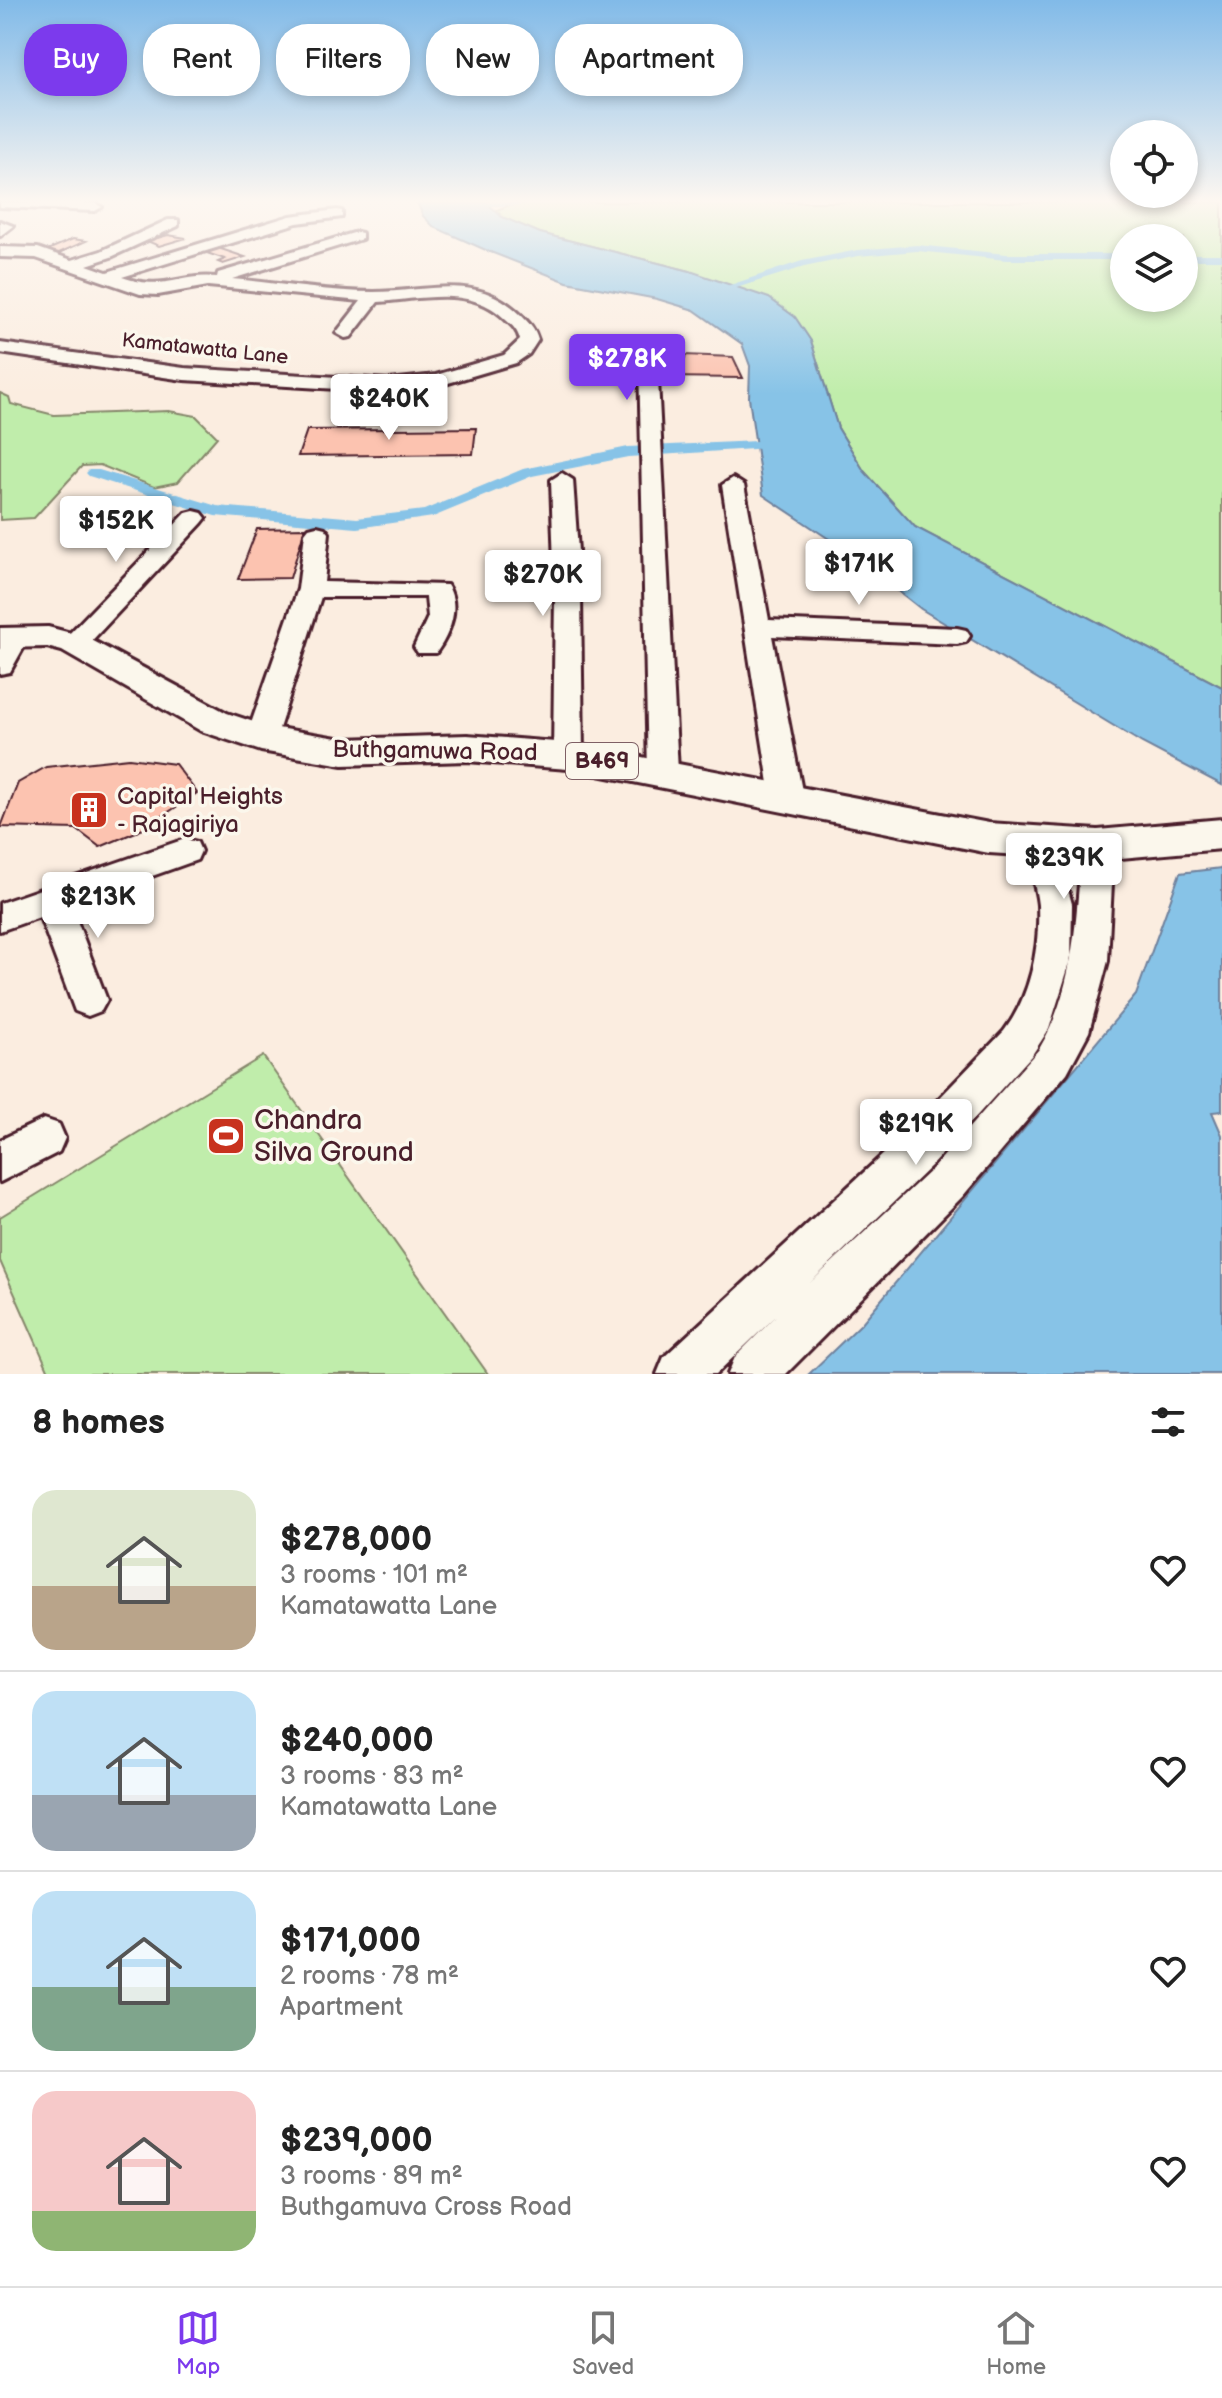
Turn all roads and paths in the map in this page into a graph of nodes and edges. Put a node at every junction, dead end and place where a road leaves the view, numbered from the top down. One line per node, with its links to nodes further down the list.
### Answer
1 (74, 266): 6 (street)
2 (142, 266): 6 (street)
3 (258, 266): 7 (street)
4 (283, 266): 5 (street)
5 (308, 275)
6 (103, 278): 7 (street)
7 (208, 281): 8 (street)
8 (373, 297): 9 (street); 12 (street, Kamatawatta Lane)
9 (345, 333)
10 (0, 348): 12 (street, Kamatawatta Lane)
11 (648, 360): 26 (street)
12 (322, 383): 13 (street)
13 (302, 397)
14 (562, 480): 25 (street)
15 (733, 485): 19 (street)
16 (194, 518): 21 (street)
17 (317, 533): 18 (street)
18 (311, 589): 23 (street); 24 (street)
19 (758, 627): 20 (street); 27 (street)
20 (957, 636)
21 (74, 644): 22 (main road, Buthgamuwa Road / B469); 24 (main road, Buthgamuwa Road / B469)
22 (6, 647)
23 (427, 647)
24 (261, 738): 25 (main road, Buthgamuwa Road / B469)
25 (568, 756): 26 (main road, Buthgamuwa Road / B469)
26 (663, 772): 27 (main road, Buthgamuwa Road / B469)
27 (787, 796): 29 (main road, Buthgamuwa Road / B469)
28 (1222, 834): 30 (main road, Buthgamuwa Road / B469)
29 (1039, 844): 30 (main road, Buthgamuwa Road / B469); 37 (street)
30 (1098, 845): 38 (street)
31 (185, 851): 32 (street)
32 (51, 899): 33 (street); 34 (street)
33 (0, 917)
34 (88, 1000)
35 (44, 1138): 36 (street)
36 (0, 1162)
37 (777, 1283): 38 (street); 39 (street)
38 (810, 1318): 40 (street)
39 (681, 1374)
40 (752, 1374)

